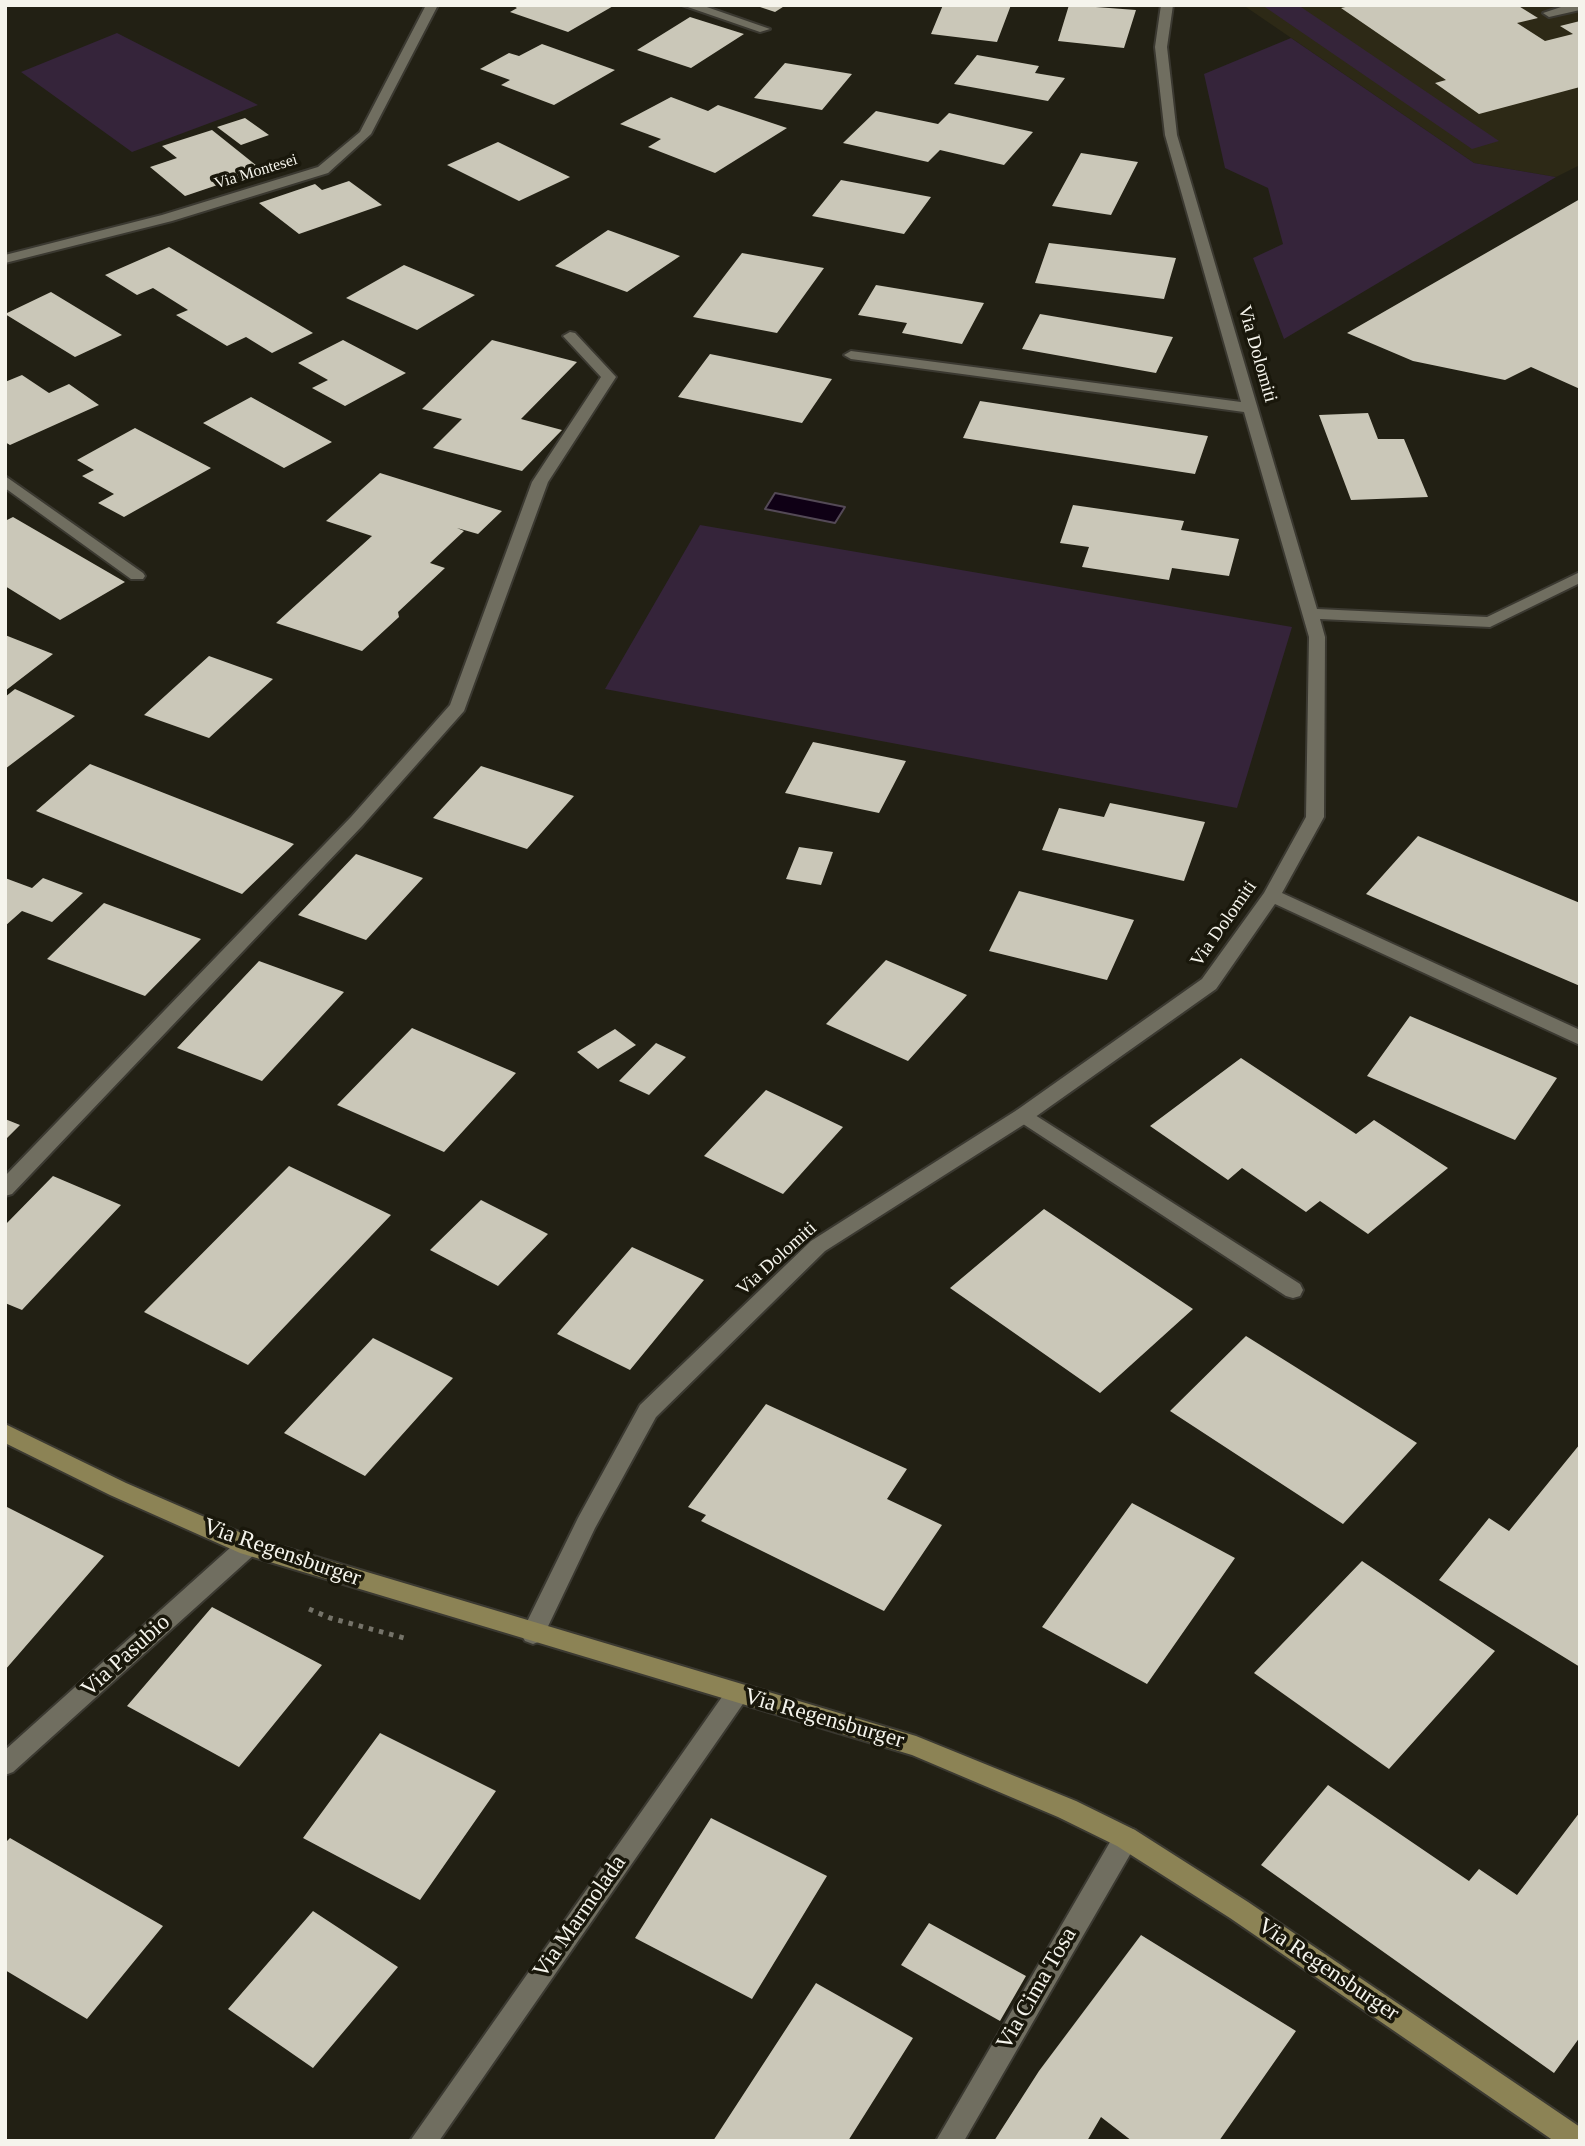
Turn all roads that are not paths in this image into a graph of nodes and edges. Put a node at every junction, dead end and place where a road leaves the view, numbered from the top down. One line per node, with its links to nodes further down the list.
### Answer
1 (432, 5): 7 (street, Via Montesei)
2 (688, 5): 6 (street)
3 (1167, 5): 10 (street, Via Dolomiti)
4 (1580, 6): 5 (street)
5 (1549, 13)
6 (764, 29)
7 (5, 259)
8 (570, 336): 18 (street)
9 (851, 355): 10 (street)
10 (1251, 408): 14 (street, Via Dolomiti)
11 (5, 481): 12 (street)
12 (137, 576)
13 (1580, 577): 14 (street)
14 (1310, 614): 15 (street, Via Dolomiti)
15 (1272, 895): 16 (street); 17 (street, Via Dolomiti)
16 (1580, 1038)
17 (1024, 1115): 19 (street); 22 (street, Via Dolomiti)
18 (5, 1189)
19 (1293, 1290)
20 (9, 1439): 21 (main road, Via Regensburger)
21 (247, 1546): 22 (main road, Via Regensburger); 24 (street, Via Pasubio)
22 (533, 1634): 23 (main road, Via Regensburger)
23 (737, 1694): 25 (main road, Via Regensburger); 26 (street, Via Marmolada)
24 (5, 1765)
25 (1126, 1838): 27 (street, Via Cima Tosa); 28 (main road, Via Regensburger)
26 (423, 2141)
27 (949, 2141)
28 (1577, 2141)

